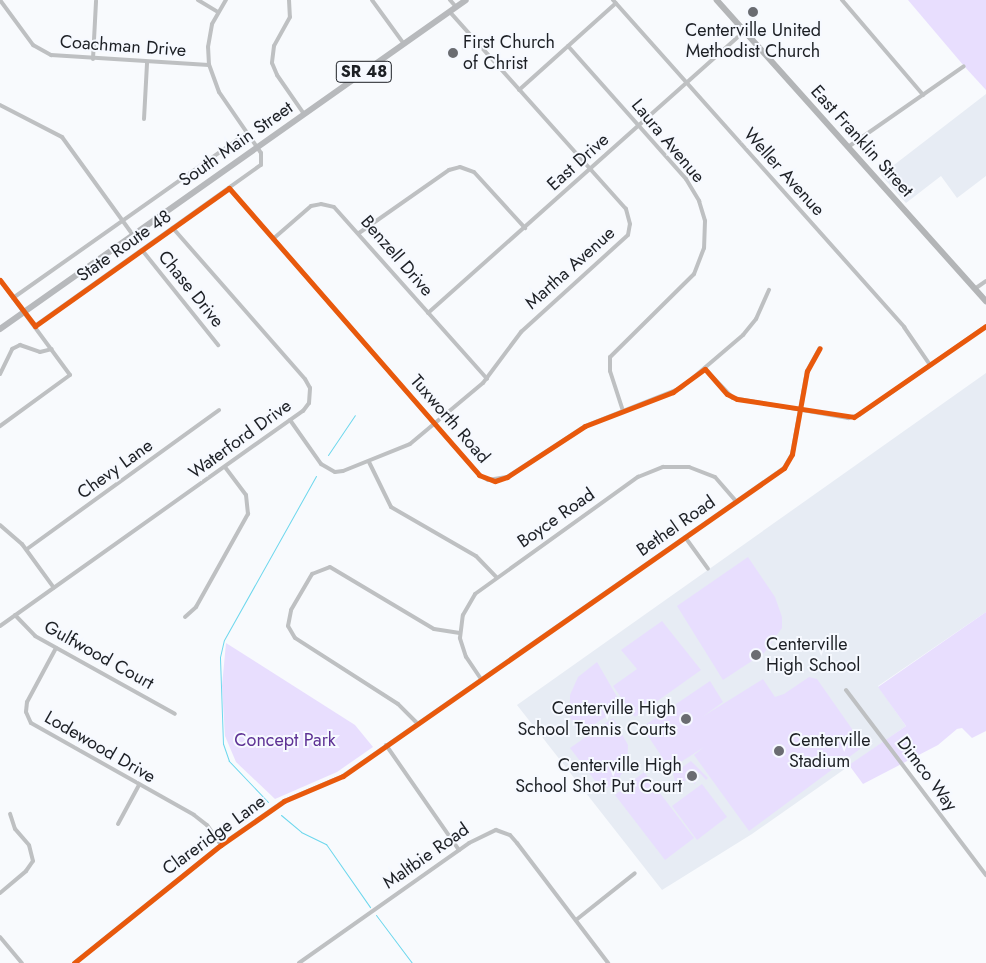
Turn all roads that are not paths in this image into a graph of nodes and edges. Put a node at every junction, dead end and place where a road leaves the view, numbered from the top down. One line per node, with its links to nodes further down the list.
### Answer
1 (0, 0): 17 (street, Coachman Drive)
2 (198, 0): 13 (street)
3 (226, 0): 13 (street)
4 (289, 0): 25 (street)
5 (372, 0): 15 (street)
6 (450, 0): 12 (street, Martha Avenue)
7 (466, 0): 12 (main road, South Main Street / SR 48)
8 (717, 0): 14 (street, East Franklin Street)
9 (842, 0): 23 (street)
10 (96, 1): 17 (street)
11 (615, 2): 16 (street); 21 (street, Weller Avenue)
12 (453, 10): 15 (main road, South Main Street / SR 48); 22 (street, Martha Avenue)
13 (218, 12): 19 (street)
14 (745, 31): 21 (street, East Drive); 29 (street, East Franklin Street)
15 (404, 44): 25 (main road, South Main Street / SR 48)
16 (568, 46): 22 (street); 27 (street, Laura Avenue)
17 (93, 59): 18 (street, Coachman Drive)
18 (147, 63): 19 (street, Coachman Drive); 26 (street)
19 (209, 65): 28 (street)
20 (964, 66): 23 (street)
21 (687, 83): 27 (street, East Drive); 54 (street, Weller Avenue)
22 (519, 90): 31 (street, Martha Avenue)
23 (923, 95): 29 (street)
24 (0, 105): 33 (street)
25 (304, 114): 30 (main road, South Main Street / SR 48)
26 (144, 119)
27 (639, 126): 31 (street, East Drive); 60 (street, Laura Avenue)
28 (247, 133): 30 (street); 33 (street, South Main Street)
29 (848, 147): 42 (street, East Franklin Street)
30 (257, 148): 32 (street, State Route 48); 37 (main road, South Main Street / SR 48)
31 (590, 169): 35 (street, East Drive); 57 (street, Martha Avenue)
32 (230, 188): 34 (street, State Route 48); 38 (street, Tuxworth Road)
33 (123, 220): 37 (street); 44 (street, South Main Street)
34 (173, 228): 39 (street, State Route 48); 61 (street, Waterford Drive)
35 (525, 228): 36 (street); 47 (street, East Drive)
36 (359, 233): 38 (street, Benzell Drive); 47 (street, Benzell Drive)
37 (133, 235): 46 (main road, South Main Street / SR 48)
38 (273, 239): 62 (street, Tuxworth Road)
39 (142, 250): 48 (street, State Route 48); 51 (street, Chase Drive)
40 (0, 280): 44 (street)
41 (986, 281): 42 (street)
42 (976, 288): 45 (street, East Franklin Street)
43 (769, 290): 55 (street, Tuxworth Road)
44 (13, 298): 46 (street)
45 (986, 301)
46 (24, 312): 48 (street); 50 (main road, SR 48)
47 (428, 313): 57 (street, Benzell Drive)
48 (35, 326): 53 (street)
49 (986, 326): 54 (street)
50 (0, 328)
51 (218, 345)
52 (820, 348): 59 (street, Bethel Road)
53 (52, 349): 56 (street); 63 (street)
54 (930, 365): 59 (street)
55 (705, 369): 59 (street); 60 (street, Tuxworth Road)
56 (0, 374)
57 (487, 379): 62 (street, Martha Avenue)
58 (219, 410): 69 (street, Chevy Lane)
59 (800, 410): 66 (street, Bethel Road)
60 (623, 411): 62 (street, Tuxworth Road)
61 (290, 420): 64 (street, Martha Avenue); 65 (street, Waterford Drive)
62 (436, 425): 64 (street, Martha Avenue)
63 (0, 426)
64 (369, 462): 71 (street)
65 (225, 467): 72 (street, Waterford Drive); 74 (street)
66 (736, 501): 68 (street, Bethel Road); 71 (street, Boyce Road)
67 (0, 525): 69 (street)
68 (685, 536): 70 (street); 78 (street, Bethel Road)
69 (27, 549): 72 (street)
70 (708, 569)
71 (496, 577): 76 (street, Boyce Road)
72 (54, 588): 73 (street, Waterford Drive)
73 (15, 615): 75 (street, Waterford Drive); 77 (street, Gulfwood Court)
74 (185, 617)
75 (0, 626)
76 (460, 633): 78 (street); 81 (street)
77 (56, 648): 80 (street, Gulfwood Court); 83 (street, Lodewood Drive)
78 (481, 679): 81 (street, Clareridge Lane)
79 (846, 690): 89 (street, Dimco Way)
80 (175, 714)
81 (417, 723): 82 (street, Clareridge Lane)
82 (386, 745): 86 (street, Clareridge Lane); 87 (street)
83 (139, 785): 85 (street); 86 (street, Lodewood Drive)
84 (10, 814): 90 (street)
85 (118, 824)
86 (221, 845): 94 (street, Clareridge Lane)
87 (459, 850): 91 (street, Maltbie Road); 95 (street, Maltbie Road)
88 (635, 873): 91 (street)
89 (986, 874)
90 (0, 892)
91 (576, 920): 96 (street, Maltbie Road)
92 (0, 937): 93 (street)
93 (22, 963)
94 (74, 963)
95 (300, 963)
96 (608, 963)

